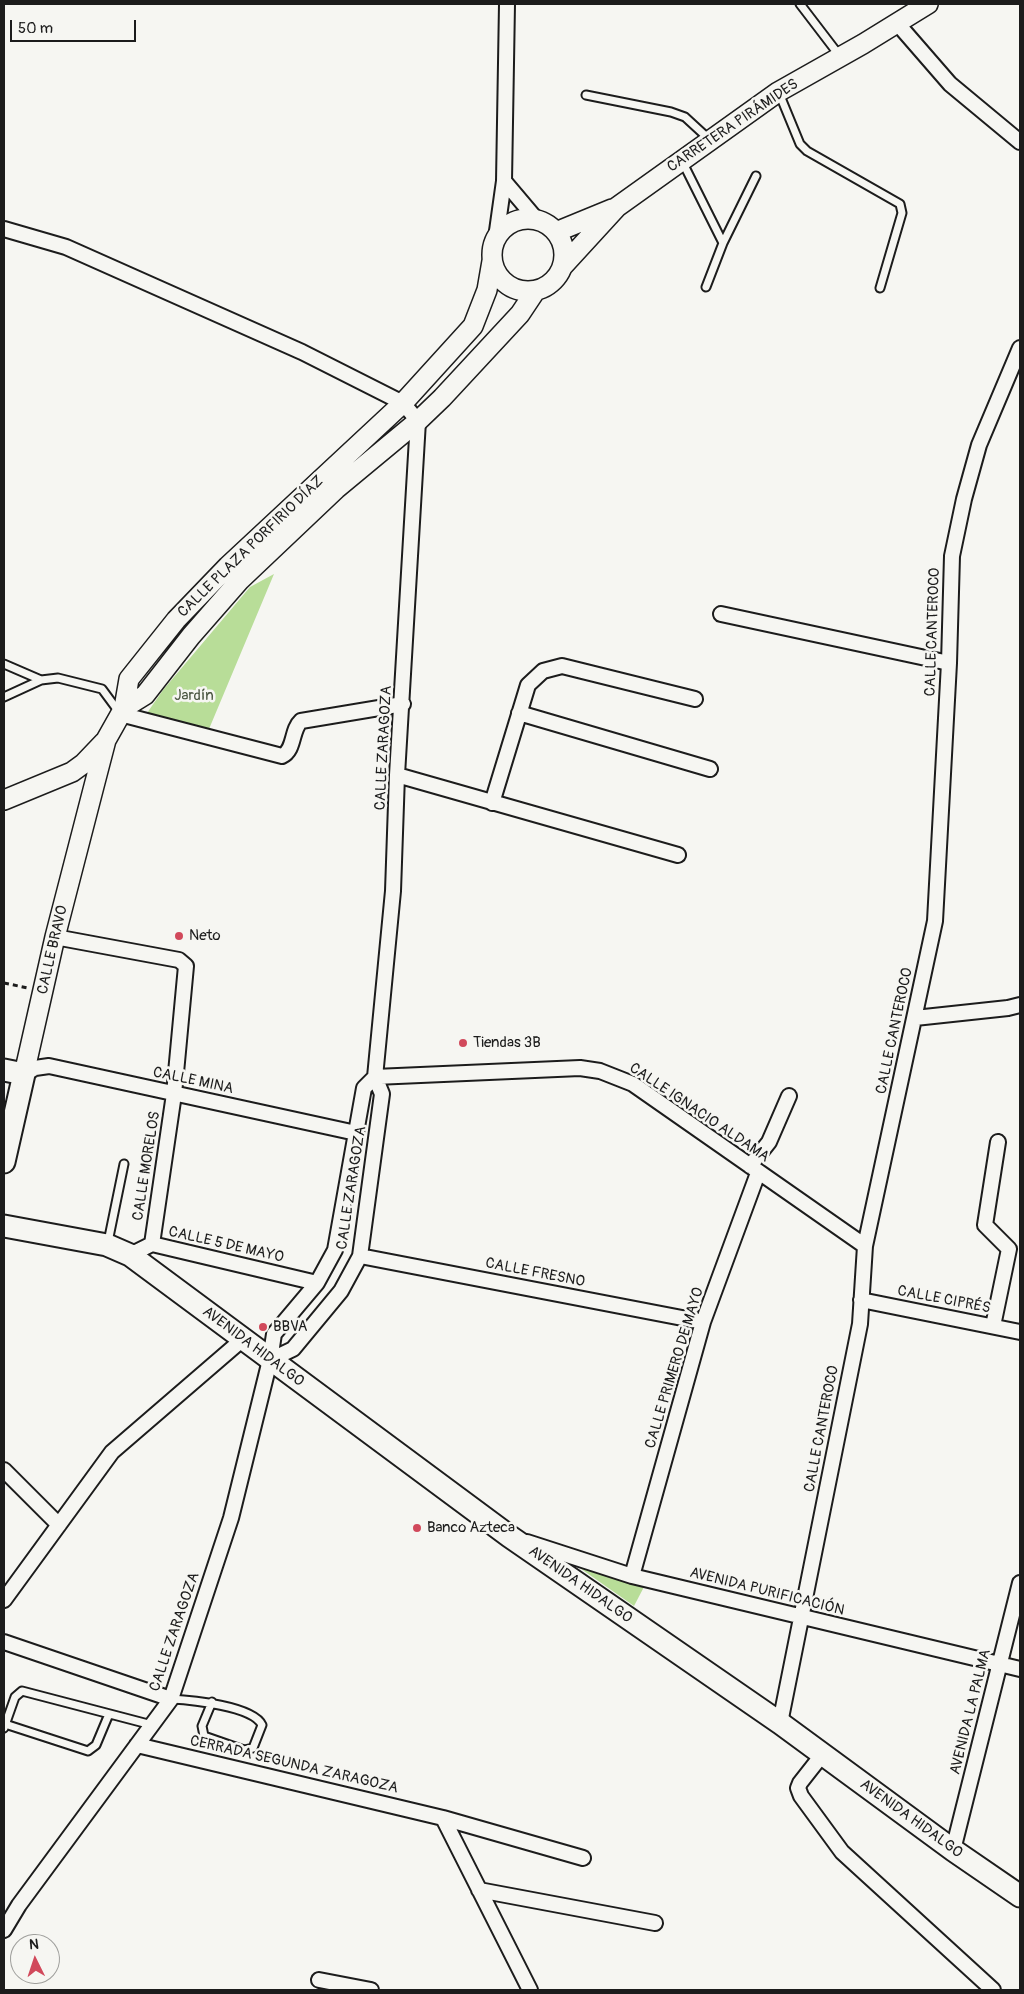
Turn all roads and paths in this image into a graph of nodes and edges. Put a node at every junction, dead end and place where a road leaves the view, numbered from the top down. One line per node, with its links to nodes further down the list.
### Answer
1 (507, 4): 12 (street)
2 (800, 4): 5 (lane)
3 (928, 4): 4 (main road, CARRETERA PIRÁMIDES)
4 (897, 23): 5 (main road, CARRETERA PIRÁMIDES); 9 (street)
5 (841, 57): 6 (main road, CARRETERA PIRÁMIDES)
6 (778, 92): 8 (main road, CARRETERA PIRÁMIDES); 22 (lane)
7 (586, 95): 8 (lane)
8 (710, 141): 10 (main road, CARRETERA PIRÁMIDES)
9 (1020, 142)
10 (682, 161): 13 (main road, CARRETERA PIRÁMIDES); 18 (lane)
11 (756, 176): 18 (lane)
12 (504, 181): 14 (street); 17 (street)
13 (618, 207): 16 (main road); 20 (main road)
14 (537, 220): 16 (main road); 17 (main road)
15 (4, 229): 25 (street)
16 (556, 232): 20 (main road)
17 (496, 238): 19 (main road)
18 (723, 243): 21 (lane)
19 (492, 260): 23 (main road); 25 (main road)
20 (562, 267): 23 (main road)
21 (706, 287)
22 (880, 288)
23 (536, 290): 26 (main road)
24 (1020, 348): 28 (street, CALLE CANTEROCO)
25 (403, 403): 26 (street); 34 (main road, CALLE PLAZA PORFIRIO DÍAZ)
26 (418, 421): 33 (street, CALLE ZARAGOZA); 34 (main road, CALLE PLAZA PORFIRIO DÍAZ)
27 (721, 614): 28 (street)
28 (949, 663): 46 (street, CALLE CANTEROCO)
29 (4, 664): 30 (lane)
30 (41, 680): 31 (lane); 34 (lane)
31 (4, 697)
32 (695, 699): 35 (street)
33 (403, 704): 34 (street); 38 (street, CALLE ZARAGOZA)
34 (122, 711): 36 (main road, CALLE PLAZA PORFIRIO DÍAZ)
35 (519, 714): 37 (street); 40 (street)
36 (106, 740): 39 (main road); 42 (main road, CALLE BRAVO)
37 (710, 769)
38 (397, 775): 40 (street); 48 (street, CALLE ZARAGOZA)
39 (4, 800)
40 (492, 803): 41 (street)
41 (678, 855)
42 (55, 938): 44 (main road, CALLE BRAVO); 49 (street, CALLE MORELOS)
43 (4, 983): 44 (path)
44 (43, 992): 47 (main road, CALLE BRAVO)
45 (1020, 1005): 46 (street)
46 (915, 1018): 59 (street, CALLE CANTEROCO)
47 (14, 1072): 49 (street, CALLE MINA); 53 (main road, CALLE BRAVO)
48 (375, 1077): 51 (street, CALLE ZARAGOZA); 55 (street, CALLE IGNACIO ALDAMA); 61 (street, CALLE ZARAGOZA)
49 (174, 1094): 51 (street, CALLE MINA); 57 (street, CALLE MORELOS)
50 (789, 1096): 55 (street, CALLE PRIMERO DE MAYO)
51 (356, 1133): 62 (street, CALLE ZARAGOZA)
52 (998, 1142): 65 (street)
53 (4, 1162)
54 (124, 1164): 58 (lane)
55 (754, 1170): 59 (street, CALLE IGNACIO ALDAMA); 64 (street, CALLE PRIMERO DE MAYO)
56 (4, 1226): 58 (main road, AVENIDA HIDALGO)
57 (152, 1244): 60 (street, CALLE 5 DE MAYO); 62 (street, CALLE 5 DE MAYO)
58 (107, 1245): 60 (main road, AVENIDA HIDALGO)
59 (865, 1246): 63 (street, CALLE CANTEROCO)
60 (130, 1255): 67 (main road, AVENIDA HIDALGO)
61 (360, 1256): 64 (street, CALLE FRESNO); 68 (street, CALLE ZARAGOZA)
62 (317, 1283): 68 (street, CALLE ZARAGOZA)
63 (861, 1300): 65 (street, CALLE CIPRÉS); 75 (street, CALLE CANTEROCO)
64 (703, 1322): 72 (street, CALLE PRIMERO DE MAYO)
65 (993, 1326): 66 (street, CALLE CIPRÉS)
66 (1020, 1332)
67 (244, 1339): 68 (main road, AVENIDA HIDALGO); 70 (street)
68 (270, 1360): 71 (main road, AVENIDA HIDALGO); 79 (street, CALLE ZARAGOZA)
69 (4, 1470): 70 (street)
70 (59, 1525): 74 (street)
71 (509, 1536): 72 (street, AVENIDA PURIFICACIÓN); 82 (main road, AVENIDA HIDALGO)
72 (632, 1576): 75 (street, AVENIDA PURIFICACIÓN)
73 (1020, 1583): 77 (street, AVENIDA LA PALMA)
74 (4, 1600)
75 (801, 1617): 77 (street, AVENIDA PURIFICACIÓN); 82 (street, CALLE CANTEROCO)
76 (4, 1642): 79 (street)
77 (1000, 1664): 78 (street, AVENIDA PURIFICACIÓN); 88 (street, AVENIDA LA PALMA)
78 (1020, 1668)
79 (172, 1699): 80 (lane); 84 (street, CALLE ZARAGOZA)
80 (212, 1702): 80 (lane)
81 (109, 1714): 83 (lane); 83 (lane); 84 (lane)
82 (780, 1723): 86 (main road, AVENIDA HIDALGO)
83 (4, 1726)
84 (152, 1726): 85 (street, CALLE ZARAGOZA)
85 (137, 1745): 87 (street, CERRADA SEGUNDA ZARAGOZA); 93 (street, CALLE ZARAGOZA)
86 (822, 1754): 88 (main road, AVENIDA HIDALGO); 97 (street)
87 (443, 1818): 89 (street, CERRADA SEGUNDA ZARAGOZA); 90 (street)
88 (953, 1850): 91 (main road, AVENIDA HIDALGO)
89 (583, 1858)
90 (479, 1890): 92 (street); 96 (street)
91 (1020, 1896)
92 (655, 1923)
93 (4, 1930)
94 (319, 1980): 95 (street)
95 (371, 1990)
96 (530, 1990)
97 (993, 1990)

